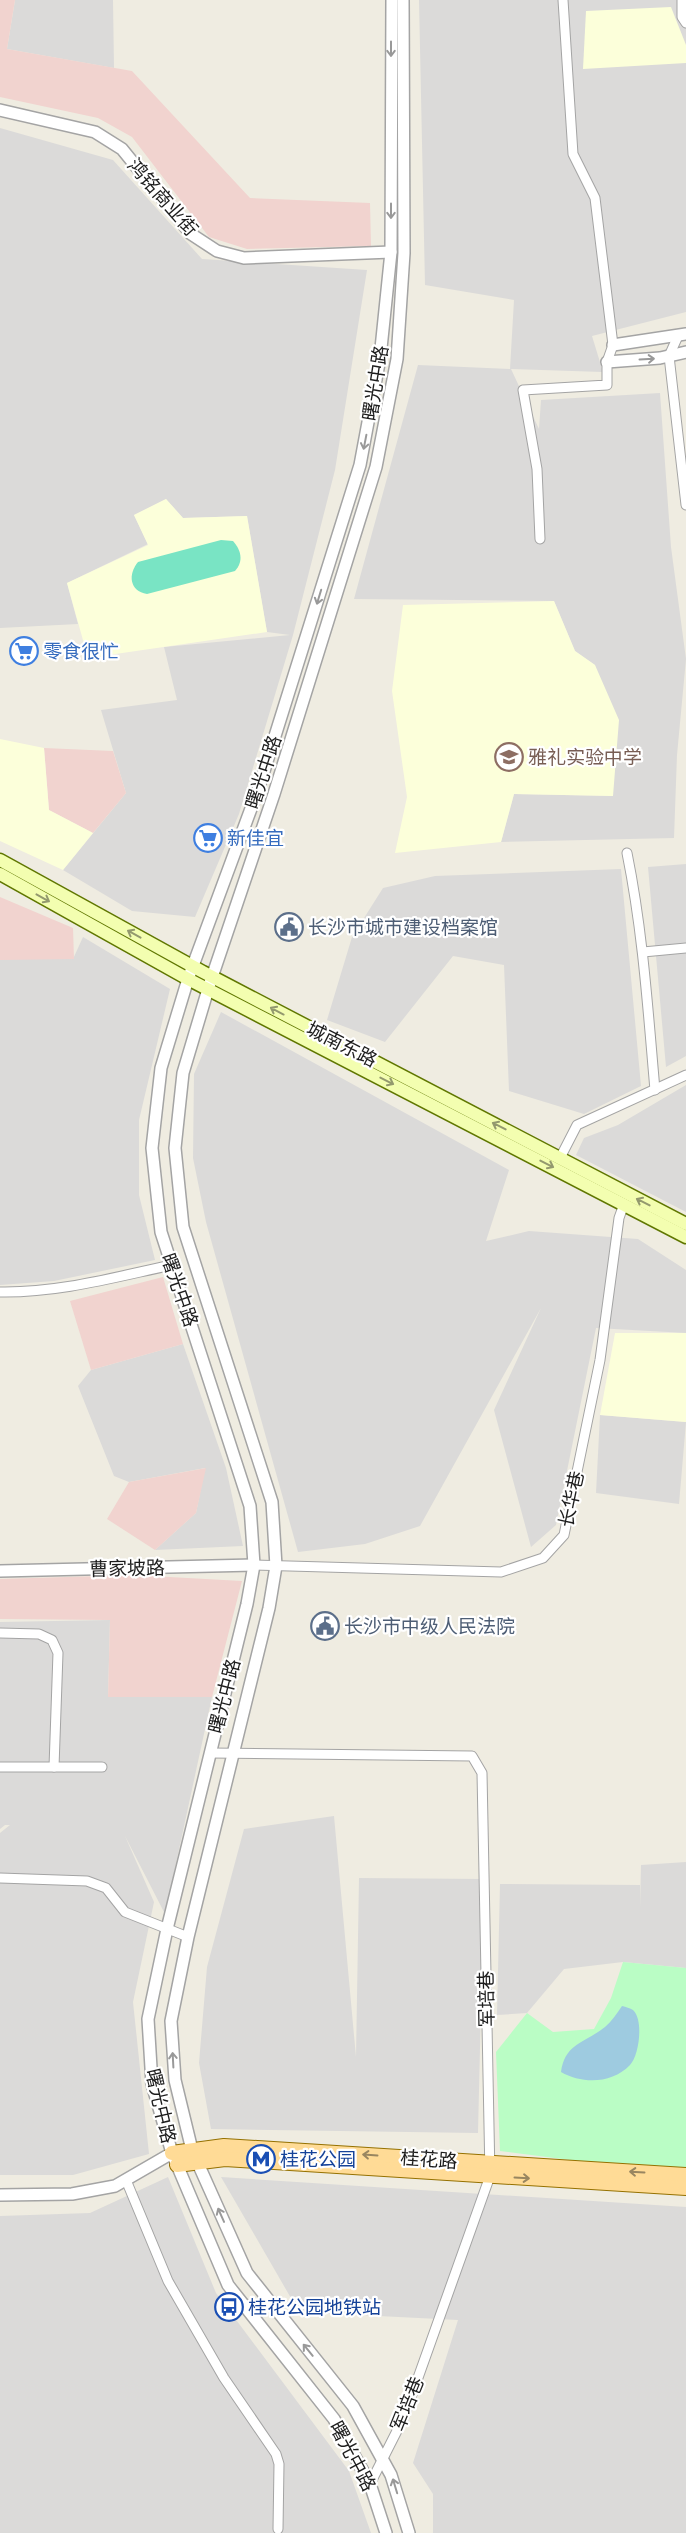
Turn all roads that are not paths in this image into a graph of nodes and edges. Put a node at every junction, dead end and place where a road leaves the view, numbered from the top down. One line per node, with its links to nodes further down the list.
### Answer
1 (392, 0): 7 (street, 曙光中路, one-way to 7)
2 (403, 0): 22 (street, 曙光中路)
3 (564, 0): 9 (street)
4 (682, 0): 5 (street)
5 (686, 23)
6 (0, 110): 7 (street, 鸿铭商业街)
7 (391, 252): 20 (street, 曙光中路, one-way to 20)
8 (682, 335): 9 (street); 11 (street)
9 (613, 345): 12 (street)
10 (686, 352): 11 (street)
11 (668, 356): 12 (street, one-way to 11); 13 (street)
12 (607, 362): 14 (street)
13 (686, 505)
14 (540, 539)
15 (628, 854): 19 (street)
16 (0, 860): 20 (main road, 城南东路, one-way to 16)
17 (0, 874): 21 (main road, 城南东路, one-way to 21)
18 (686, 948): 19 (street)
19 (643, 952): 24 (street)
20 (193, 966): 21 (street, 曙光中路); 22 (main road, 城南东路)
21 (188, 979): 22 (main road, 城南东路); 29 (street, 曙光中路)
22 (210, 983): 25 (main road, 城南东路, one-way to 22); 26 (main road, 城南东路, one-way to 26); 32 (street, 曙光中路)
23 (686, 1075): 24 (street)
24 (655, 1090): 25 (street)
25 (560, 1158): 27 (main road, 城南东路, one-way to 25)
26 (624, 1204): 28 (main road, 城南东路); 32 (street, 长华巷)
27 (686, 1224)
28 (686, 1237)
29 (172, 1265): 30 (street); 31 (street, 曙光中路)
30 (0, 1292)
31 (254, 1565): 32 (street, 长华巷); 33 (street, 曹家坡路); 35 (street, 曙光中路)
32 (276, 1566): 36 (street, 曙光中路)
33 (0, 1571)
34 (0, 1633): 38 (street)
35 (210, 1753): 36 (street, 军培巷); 41 (street, 曙光中路)
36 (233, 1753): 42 (street, 曙光中路); 45 (street, 军培巷)
37 (0, 1767): 38 (street)
38 (54, 1767): 39 (street)
39 (102, 1767)
40 (0, 1878): 41 (street)
41 (167, 1929): 42 (street); 44 (street, 曙光中路)
42 (188, 1937): 43 (street, 曙光中路, one-way to 42)
43 (194, 2156): 44 (main road, 桂花路); 45 (main road, 桂花路); 50 (street, 曙光中路, one-way to 43)
44 (174, 2159): 47 (street); 51 (street, 曙光中路)
45 (490, 2170): 46 (main road, 桂花路, one-way to 45); 48 (main road, 桂花路, one-way to 48); 50 (street, 军培巷)
46 (686, 2175)
47 (126, 2180): 49 (street); 52 (street)
48 (686, 2188)
49 (0, 2195)
50 (383, 2459): 51 (street, 军培巷); 54 (street, 曙光中路, one-way to 50)
51 (370, 2484): 53 (street, 曙光中路)
52 (278, 2529)
53 (386, 2533)
54 (409, 2533)

